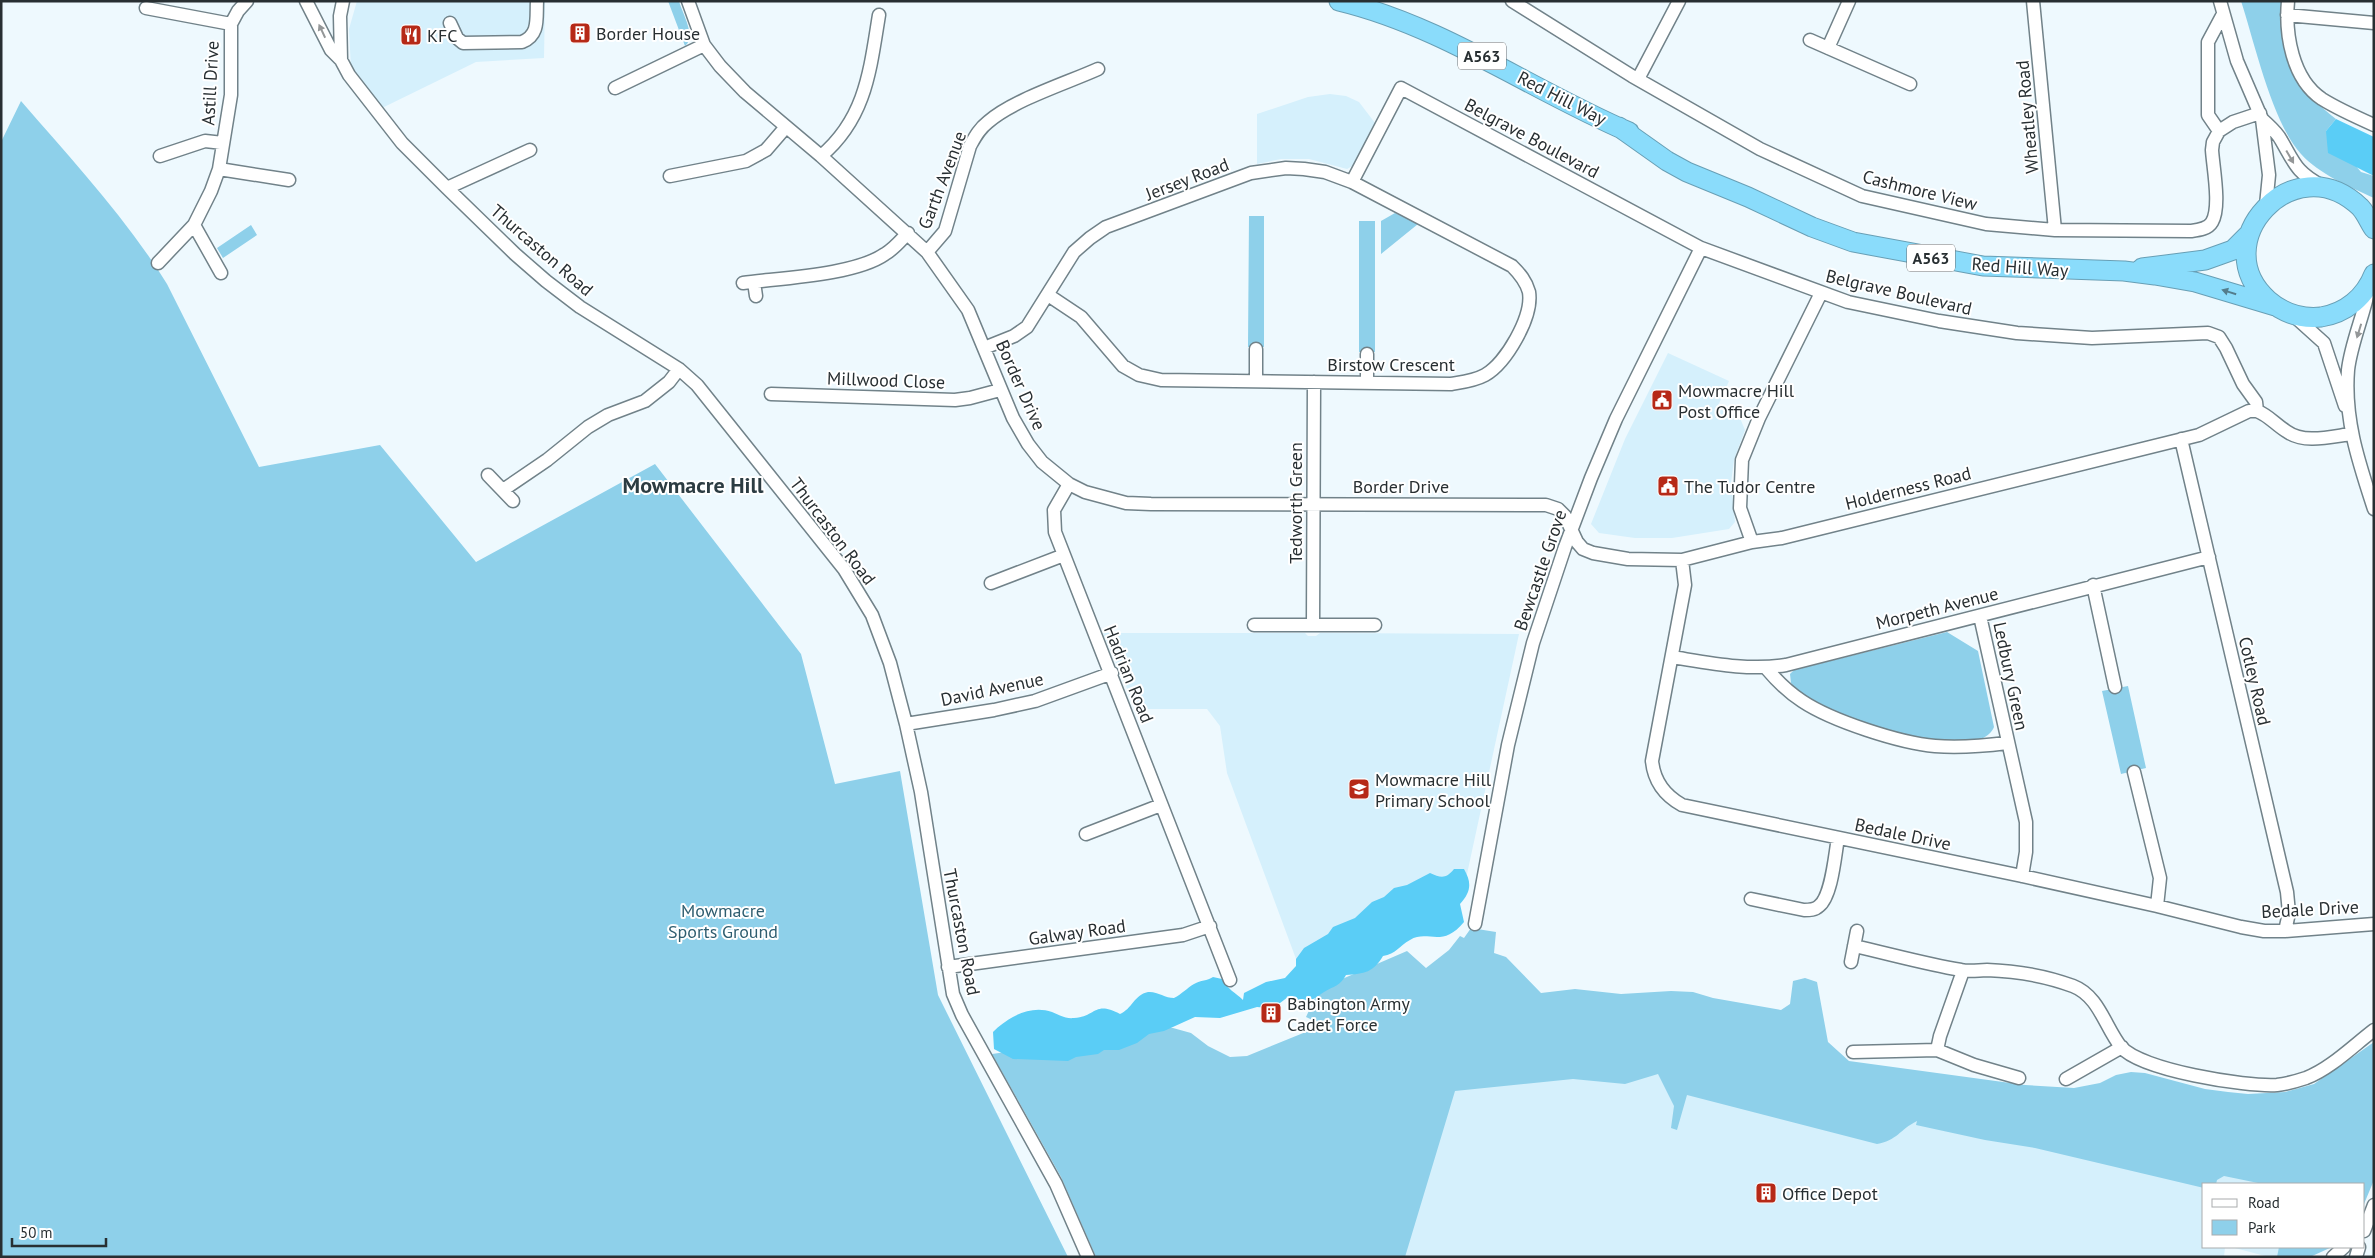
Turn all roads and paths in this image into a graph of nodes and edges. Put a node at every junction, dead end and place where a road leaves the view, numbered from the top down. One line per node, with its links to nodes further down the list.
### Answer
1 (247, 1): 19 (street, Astill Drive)
2 (306, 1): 23 (street, one-way to 2)
3 (343, 1): 23 (street)
4 (537, 1): 17 (street)
5 (688, 1): 21 (street, Border Drive)
6 (1339, 1): 52 (highway, Red Hill Way / A563)
7 (1512, 1): 25 (street, Cashmore View)
8 (1679, 1): 25 (street)
9 (1849, 1): 22 (street)
10 (2034, 1): 46 (street, Wheatley Road)
11 (2220, 1): 14 (street)
12 (2288, 1): 16 (street)
13 (146, 8): 19 (street, Astill Drive)
14 (2223, 14): 28 (street); 31 (street)
15 (879, 15): 35 (street)
16 (2287, 15): 18 (street); 29 (street)
17 (450, 23)
18 (2374, 23)
19 (231, 24): 32 (street, Astill Drive)
20 (1810, 40): 22 (street)
21 (704, 45): 27 (street); 30 (street, Border Drive)
22 (1828, 48): 26 (street)
23 (340, 60): 40 (street, Thurcaston Road)
24 (1098, 69): 50 (street, Garth Avenue)
25 (1638, 79): 46 (street, Cashmore View)
26 (1910, 84)
27 (615, 88)
28 (2261, 116): 31 (street); 41 (street, one-way to 41); 42 (street)
29 (2374, 125)
30 (785, 128): 35 (street, Border Drive); 37 (street)
31 (2219, 131): 46 (street, Cashmore View)
32 (223, 143): 34 (street, Astill Drive); 36 (street, Astill Drive)
33 (530, 150): 40 (street)
34 (160, 156)
35 (821, 156): 47 (street, Border Drive)
36 (219, 169): 38 (street); 44 (street, Astill Drive)
37 (670, 176)
38 (289, 180)
39 (1352, 182): 49 (street, Belgrave Boulevard); 57 (street, Jersey Road); 66 (street, Birstow Crescent)
40 (446, 188): 63 (street, Thurcaston Road)
41 (2325, 188): 42 (highway); 43 (highway)
42 (2266, 205): 48 (highway)
43 (2367, 210): 45 (highway)
44 (194, 225): 51 (street, Astill Drive); 53 (street)
45 (2374, 229)
46 (2054, 230)
47 (908, 233): 50 (street, Border Drive); 56 (street)
48 (2249, 234): 52 (highway, Red Hill Way / A563); 58 (highway)
49 (1701, 248): 55 (street, Belgrave Boulevard); 79 (street, Bewcastle Grove)
50 (927, 252): 60 (street, Border Drive)
51 (158, 263)
52 (2124, 271): 58 (highway, Red Hill Way / A563, one-way to 52)
53 (221, 273)
54 (2372, 278): 59 (highway); 70 (street, one-way to 70)
55 (1821, 294): 69 (street, Belgrave Boulevard); 80 (street)
56 (756, 296)
57 (1048, 296): 60 (street, Jersey Road); 64 (street, Birstow Crescent)
58 (2275, 306): 59 (highway)
59 (2292, 315): 70 (street)
60 (984, 348): 67 (street, Border Drive)
61 (1256, 349): 64 (street)
62 (1367, 354): 66 (street)
63 (679, 370): 75 (street); 94 (street, Thurcaston Road)
64 (1256, 382): 65 (street, Birstow Crescent)
65 (1314, 382): 66 (street, Birstow Crescent); 77 (street, Tedworth Green)
66 (1367, 382)
67 (1000, 390): 68 (street, Millwood Close); 74 (street, Border Drive)
68 (771, 394)
69 (2257, 411): 71 (street); 72 (street, Holderness Road)
70 (2348, 413): 71 (street)
71 (2351, 434): 78 (street)
72 (2181, 439): 80 (street, Holderness Road); 82 (street, Cotley Road)
73 (488, 475): 75 (street)
74 (1068, 484): 77 (street, Border Drive); 81 (street, Hadrian Road)
75 (503, 490): 76 (street)
76 (514, 501)
77 (1313, 504): 79 (street, Border Drive); 88 (street, Tedworth Green)
78 (2374, 509)
79 (1572, 530): 83 (street, Holderness Road); 103 (street, Bewcastle Grove)
80 (1752, 542): 83 (street, Holderness Road)
81 (1064, 555): 84 (street); 92 (street, Hadrian Road)
82 (2209, 557): 85 (street, Morpeth Avenue); 107 (street, Cotley Road)
83 (1682, 560): 90 (street, Bedale Drive)
84 (991, 583)
85 (2093, 585): 86 (street, Morpeth Avenue); 93 (street)
86 (1980, 616): 91 (street, Morpeth Avenue); 95 (street, Ledbury Green)
87 (1254, 624): 88 (street)
88 (1312, 625): 89 (street)
89 (1374, 625)
90 (1672, 657): 91 (street, Morpeth Avenue); 99 (street, Bedale Drive)
91 (1766, 668): 95 (street, Ledbury Green)
92 (1112, 673): 94 (street, David Avenue); 97 (street, Hadrian Road)
93 (2115, 687)
94 (906, 724): 110 (street, Thurcaston Road)
95 (2007, 743): 100 (street, Ledbury Green)
96 (2134, 772): 102 (street)
97 (1161, 805): 98 (street); 105 (street, Hadrian Road)
98 (1086, 834)
99 (1838, 838): 100 (street, Bedale Drive); 101 (street)
100 (2022, 876): 102 (street, Bedale Drive)
101 (1750, 899)
102 (2157, 906): 107 (street, Bedale Drive)
103 (1475, 924)
104 (2374, 924): 107 (street, Bedale Drive)
105 (1210, 926): 110 (street, Galway Road); 112 (street, Hadrian Road)
106 (1857, 931): 108 (street)
107 (2285, 931)
108 (1854, 946): 109 (street); 111 (street)
109 (1851, 962)
110 (948, 967): 122 (street, Thurcaston Road)
111 (1963, 971): 114 (street); 115 (street)
112 (1230, 980)
113 (2374, 1030): 114 (street)
114 (2122, 1047): 118 (street)
115 (1938, 1050): 116 (street); 117 (street)
116 (1853, 1052)
117 (2019, 1078)
118 (2066, 1079)
119 (2369, 1214): 120 (street)
120 (2365, 1228)
121 (2343, 1248): 123 (street)
122 (1088, 1257)
123 (2333, 1257)

